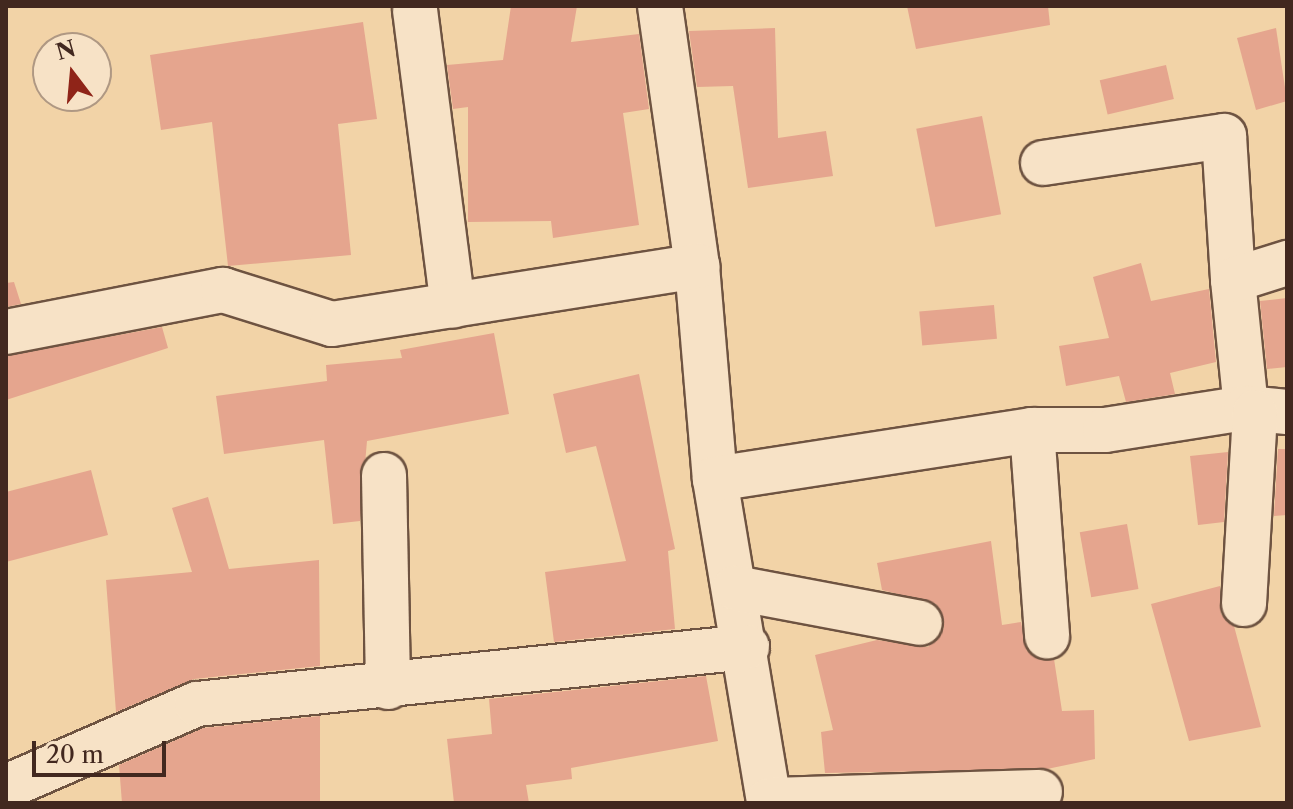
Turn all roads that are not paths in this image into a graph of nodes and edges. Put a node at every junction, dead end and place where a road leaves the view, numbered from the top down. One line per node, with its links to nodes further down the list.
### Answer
1 (660, 6): 5 (street)
2 (415, 10): 7 (street)
3 (1043, 163): 6 (street)
4 (1287, 263): 6 (street)
5 (697, 266): 7 (street); 12 (street)
6 (1233, 280): 9 (street)
7 (453, 306): 8 (street)
8 (6, 332)
9 (1263, 411): 10 (street); 14 (street)
10 (1032, 430): 12 (street); 16 (street)
11 (384, 475): 18 (street)
12 (715, 479): 13 (street)
13 (735, 588): 15 (street); 17 (street)
14 (1244, 604)
15 (920, 623)
16 (1047, 636)
17 (747, 647): 18 (street); 21 (street)
18 (388, 687): 19 (street)
19 (6, 787)
20 (1040, 792): 21 (street)
21 (769, 801)

